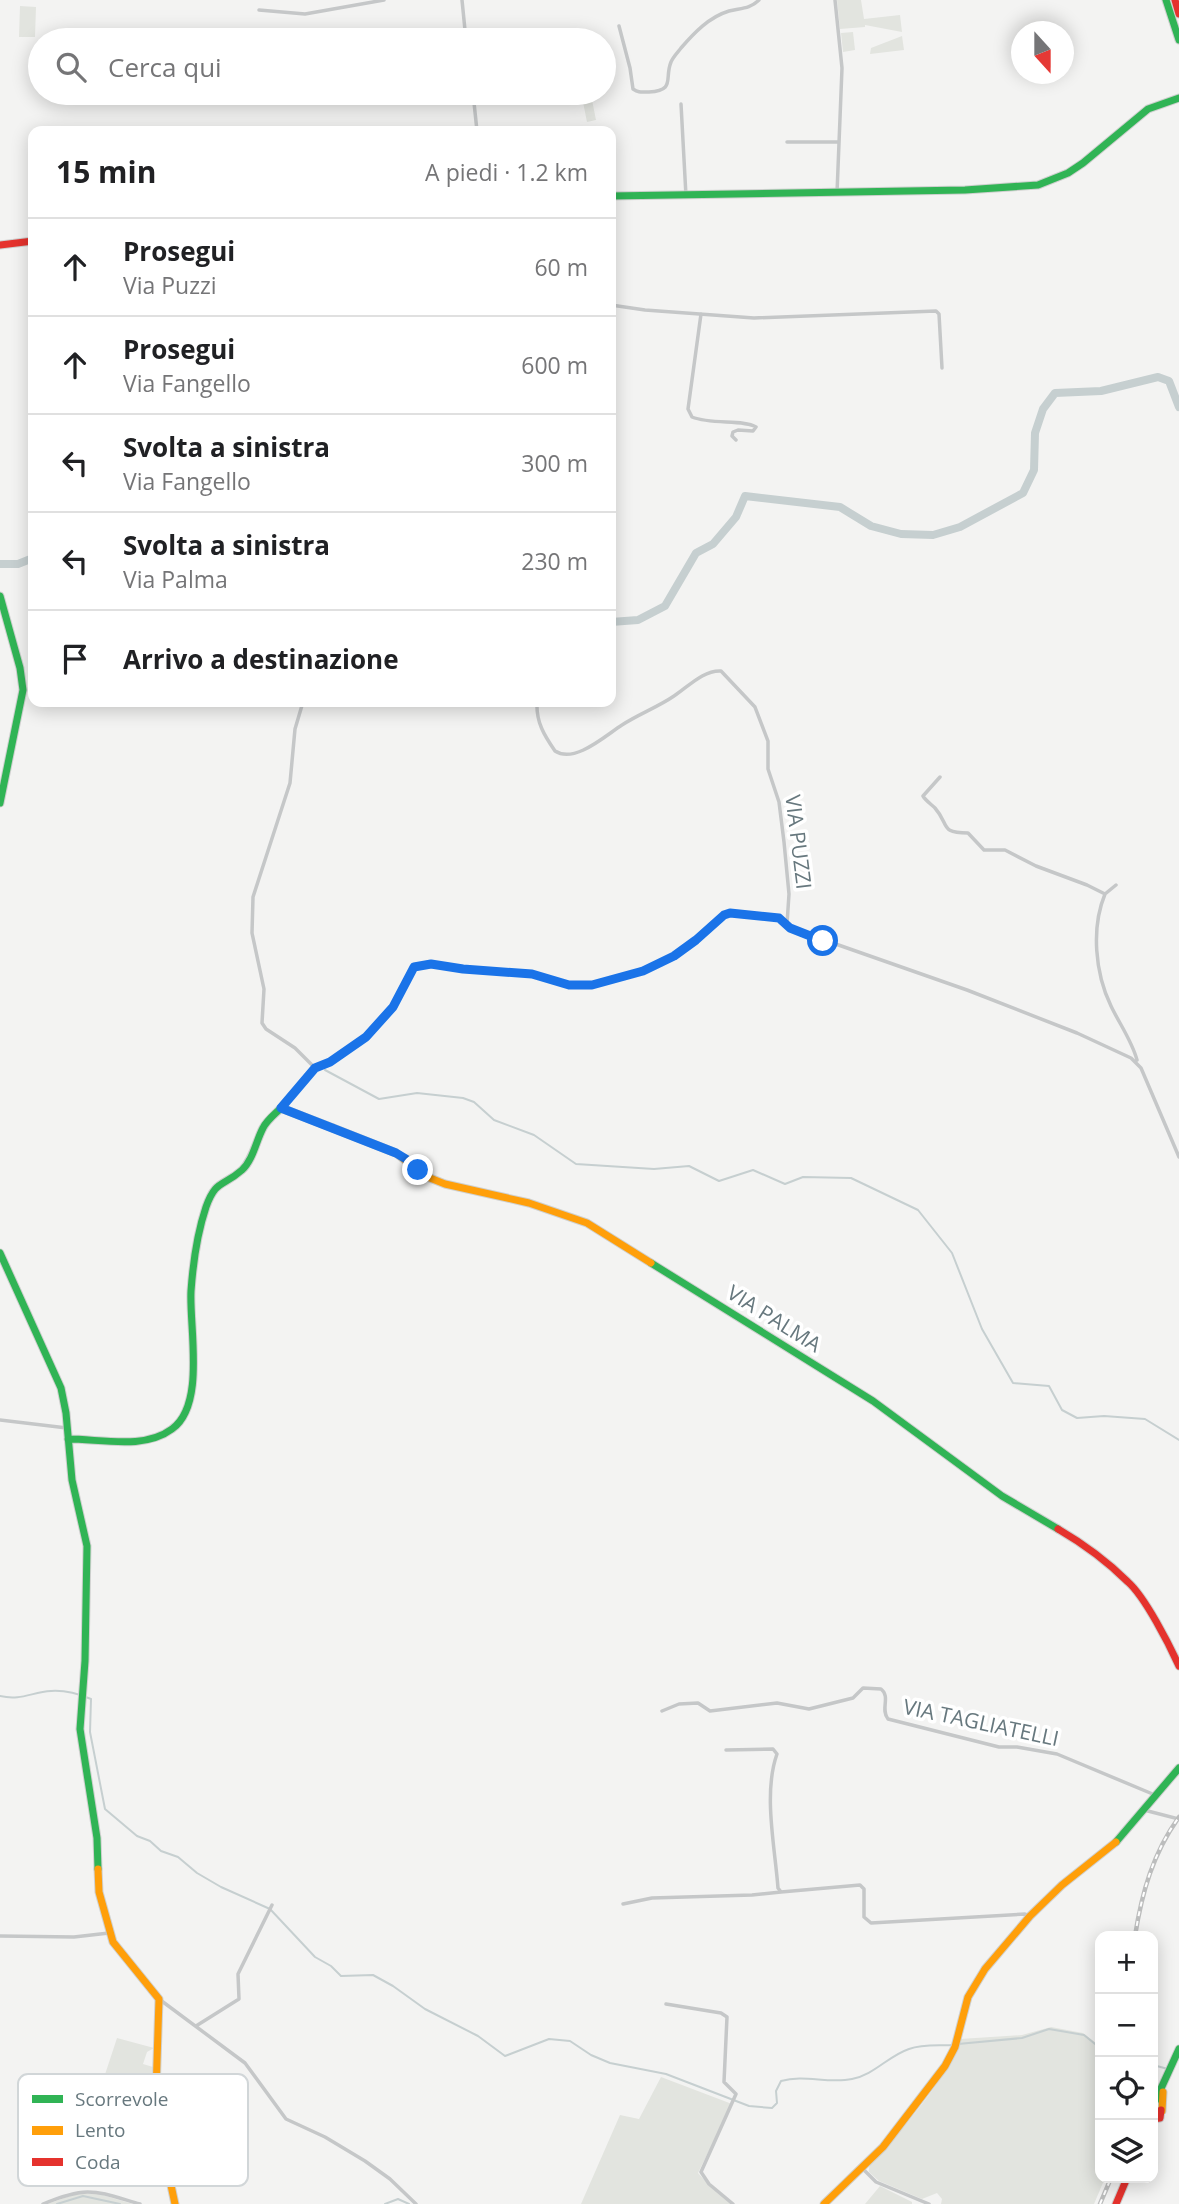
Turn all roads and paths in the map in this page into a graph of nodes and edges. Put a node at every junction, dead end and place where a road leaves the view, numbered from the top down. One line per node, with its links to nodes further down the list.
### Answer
1 (384, 0): 7 (street)
2 (462, 0): 10 (street)
3 (759, 0): 9 (street)
4 (835, 0): 17 (street)
5 (1166, 0): 11 (main road)
6 (1175, 0): 8 (main road)
7 (259, 10)
8 (1179, 14)
9 (620, 26)
10 (465, 28)
11 (1179, 40)
12 (1179, 98): 18 (main road)
13 (681, 104): 19 (street)
14 (474, 105): 15 (street)
15 (476, 126)
16 (787, 142): 17 (street)
17 (839, 142): 18 (street)
18 (837, 193): 19 (main road)
19 (685, 195): 20 (main road)
20 (616, 196)
21 (28, 242): 22 (main road)
22 (0, 245)
23 (616, 306): 24 (street)
24 (701, 314): 25 (street); 26 (street)
25 (942, 368)
26 (736, 440)
27 (0, 596): 31 (main road)
28 (302, 707): 36 (street)
29 (537, 707): 34 (street, VIA PUZZI)
30 (940, 777): 33 (street)
31 (0, 803)
32 (1116, 885): 33 (street)
33 (1105, 894): 35 (street)
34 (788, 924): 35 (street); 36 (street)
35 (1137, 1062): 38 (street)
36 (315, 1068): 37 (street)
37 (281, 1108): 42 (main road); 43 (main road, VIA PALMA)
38 (1179, 1157)
39 (0, 1253): 41 (main road)
40 (0, 1420): 41 (street)
41 (67, 1428): 42 (main road)
42 (68, 1439): 54 (main road)
43 (1179, 1666)
44 (662, 1711): 47 (street, VIA TAGLIATELLI)
45 (726, 1750): 50 (street)
46 (1179, 1768): 47 (main road)
47 (1155, 1795): 48 (main road)
48 (1144, 1810): 49 (street); 53 (main road)
49 (1179, 1819)
50 (781, 1892): 51 (street); 53 (street)
51 (623, 1903)
52 (272, 1905): 58 (street)
53 (1030, 1916): 66 (main road)
54 (109, 1933): 55 (street); 56 (main road)
55 (0, 1936)
56 (159, 1999): 58 (street); 60 (main road)
57 (666, 2004): 73 (street)
58 (196, 2026): 72 (street)
59 (1179, 2049): 61 (main road)
60 (157, 2074)
61 (1167, 2077): 62 (main road); 64 (main road)
62 (1158, 2096)
63 (1158, 2108): 64 (main road)
64 (1162, 2111): 65 (main road)
65 (1156, 2120)
66 (862, 2168): 74 (main road); 75 (street)
67 (1123, 2183): 76 (main road)
68 (171, 2186): 71 (main road)
69 (43, 2204): 70 (street)
70 (140, 2204)
71 (175, 2204)
72 (416, 2204)
73 (733, 2204)
74 (824, 2204)
75 (929, 2204)
76 (1114, 2204)

